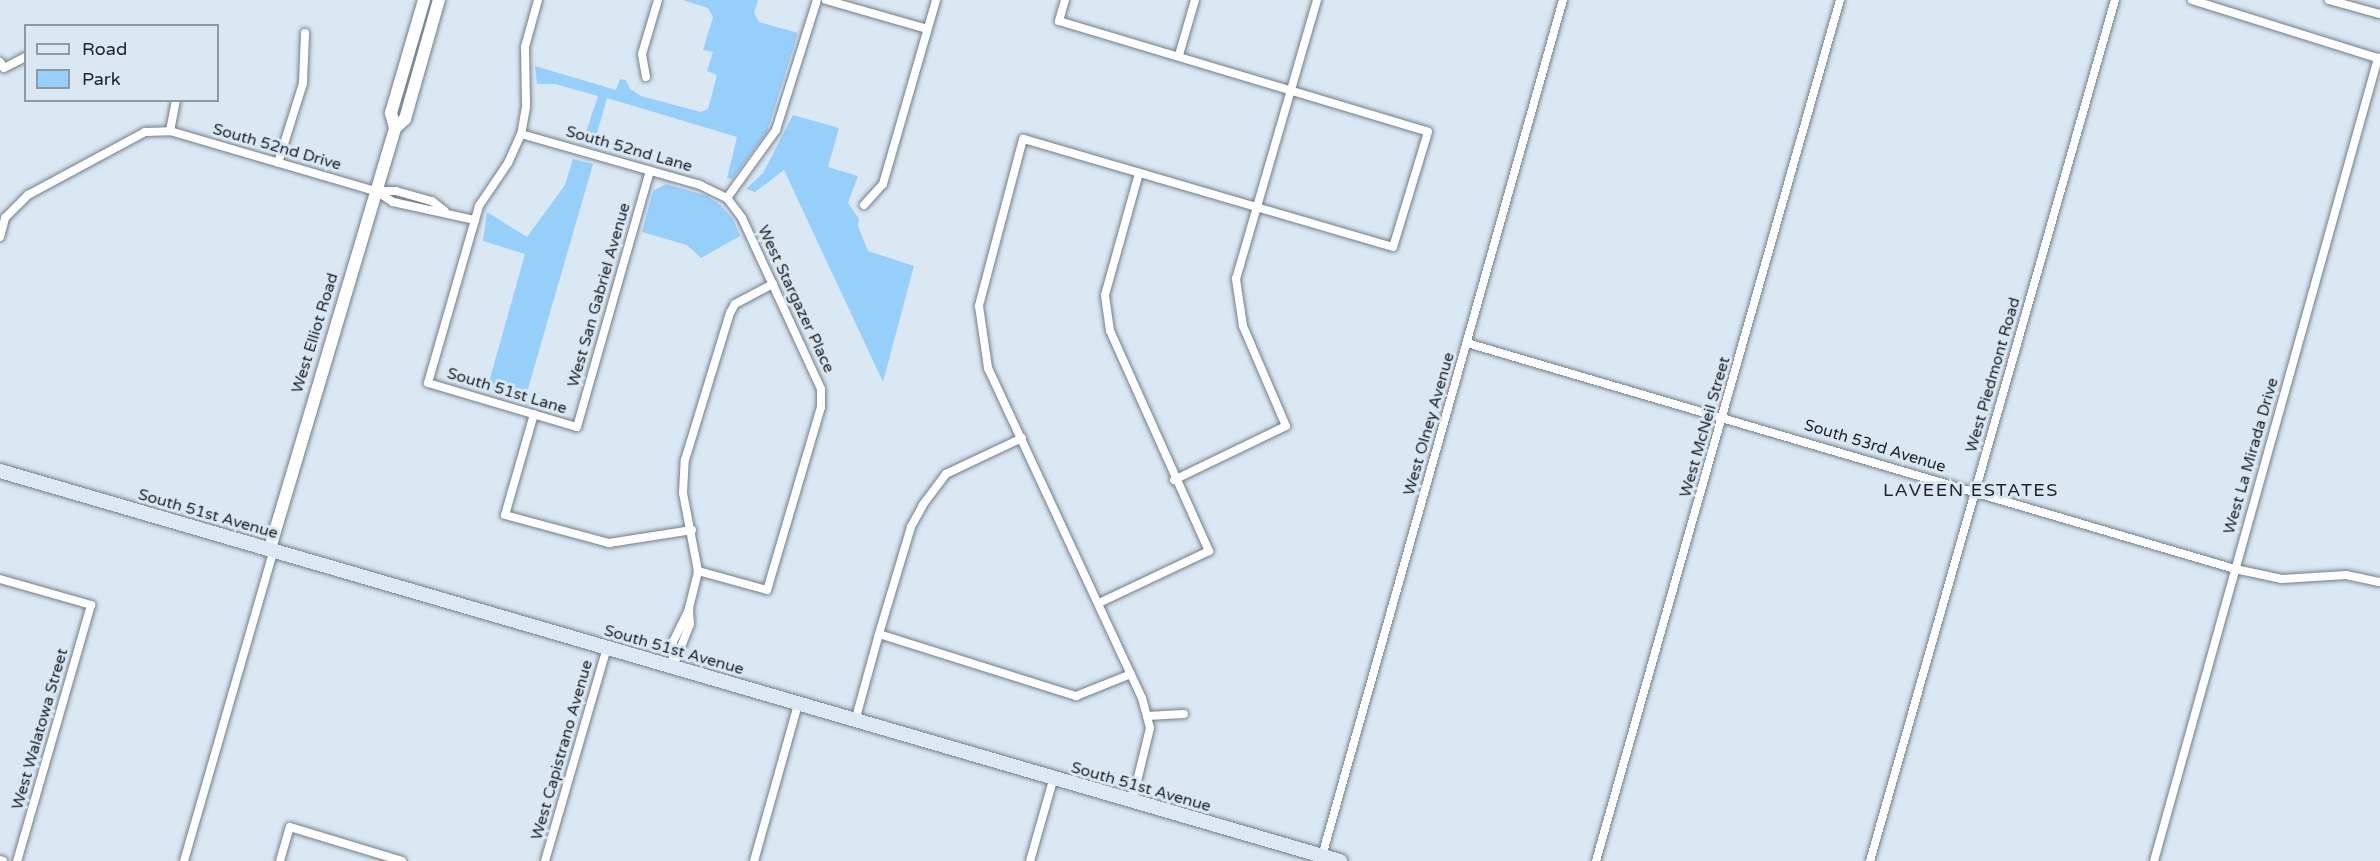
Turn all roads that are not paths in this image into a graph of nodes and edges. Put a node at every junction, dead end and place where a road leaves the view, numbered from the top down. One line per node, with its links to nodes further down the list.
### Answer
1 (424, 0): 26 (main road, West Elliot Road)
2 (439, 0): 26 (main road, West Elliot Road)
3 (538, 0): 28 (street)
4 (658, 0): 23 (street)
5 (817, 0): 33 (street)
6 (826, 0): 17 (street)
7 (936, 0): 17 (street)
8 (1065, 0): 19 (street)
9 (1195, 0): 19 (street)
10 (1317, 0): 24 (street)
11 (1563, 0): 39 (street, West Olney Avenue)
12 (1840, 0): 41 (street, West McNeil Street)
13 (2115, 0): 46 (street, West Piedmont Road)
14 (2192, 0): 21 (street)
15 (2330, 0): 16 (street)
16 (2380, 14)
17 (927, 29): 34 (street)
18 (305, 33): 29 (street)
19 (1179, 55): 24 (street)
20 (24, 58): 22 (street)
21 (2379, 59): 49 (street, West La Mirada Drive)
22 (1, 67)
23 (646, 77)
24 (1290, 89): 35 (street); 35 (street)
25 (176, 102): 27 (street)
26 (395, 128): 32 (main road, West Elliot Road)
27 (170, 131): 29 (street, South 52nd Drive); 37 (street)
28 (521, 134): 30 (street, South 52nd Lane); 36 (street)
29 (278, 163): 32 (street, South 52nd Drive)
30 (650, 171): 33 (street, South 52nd Lane); 42 (street, West San Gabriel Avenue)
31 (1139, 173): 35 (street); 43 (street); 45 (street)
32 (375, 191): 36 (street, South 52nd Drive); 48 (main road, West Elliot Road)
33 (727, 198): 38 (street, West Stargazer Place)
34 (864, 205)
35 (1257, 207): 45 (street)
36 (475, 220): 40 (street, South 51st Lane)
37 (0, 237)
38 (773, 284): 47 (street); 50 (street, West Stargazer Place)
39 (1467, 343): 41 (street, South 53rd Avenue); 64 (street, West Olney Avenue)
40 (534, 414): 42 (street, South 51st Lane); 47 (street)
41 (1724, 417): 46 (street, South 53rd Avenue); 73 (street, West McNeil Street)
42 (577, 427)
43 (1022, 438): 53 (street); 54 (street)
44 (0, 471): 48 (main road, South 51st Avenue)
45 (1174, 480): 53 (street)
46 (1976, 491): 49 (street, South 53rd Avenue); 74 (street, West Piedmont Road)
47 (692, 530): 50 (street)
48 (272, 549): 55 (main road, South 51st Avenue); 66 (street, West Elliot Road)
49 (2235, 569): 52 (street, South 53rd Avenue); 75 (street, West La Mirada Drive)
50 (698, 571): 56 (street)
51 (0, 579): 65 (street, West Walatowa Street)
52 (2380, 582)
53 (1099, 603): 57 (street)
54 (879, 634): 57 (street); 61 (street)
55 (607, 648): 56 (main road, South 51st Avenue); 69 (street, West Capistrano Avenue)
56 (673, 667): 58 (main road, South 51st Avenue)
57 (1131, 674): 60 (street)
58 (798, 704): 61 (main road, South 51st Avenue); 70 (street)
59 (1184, 714): 60 (street)
60 (1147, 716): 63 (street)
61 (855, 721): 62 (main road, South 51st Avenue)
62 (1053, 780): 63 (main road, South 51st Avenue); 71 (street)
63 (1132, 802): 64 (main road, South 51st Avenue)
64 (1315, 857): 72 (main road, South 51st Avenue)
65 (17, 861)
66 (184, 861)
67 (280, 861): 68 (street)
68 (402, 861)
69 (545, 861)
70 (754, 861)
71 (1030, 861)
72 (1340, 861)
73 (1596, 861)
74 (1870, 861)
75 (2154, 861)

